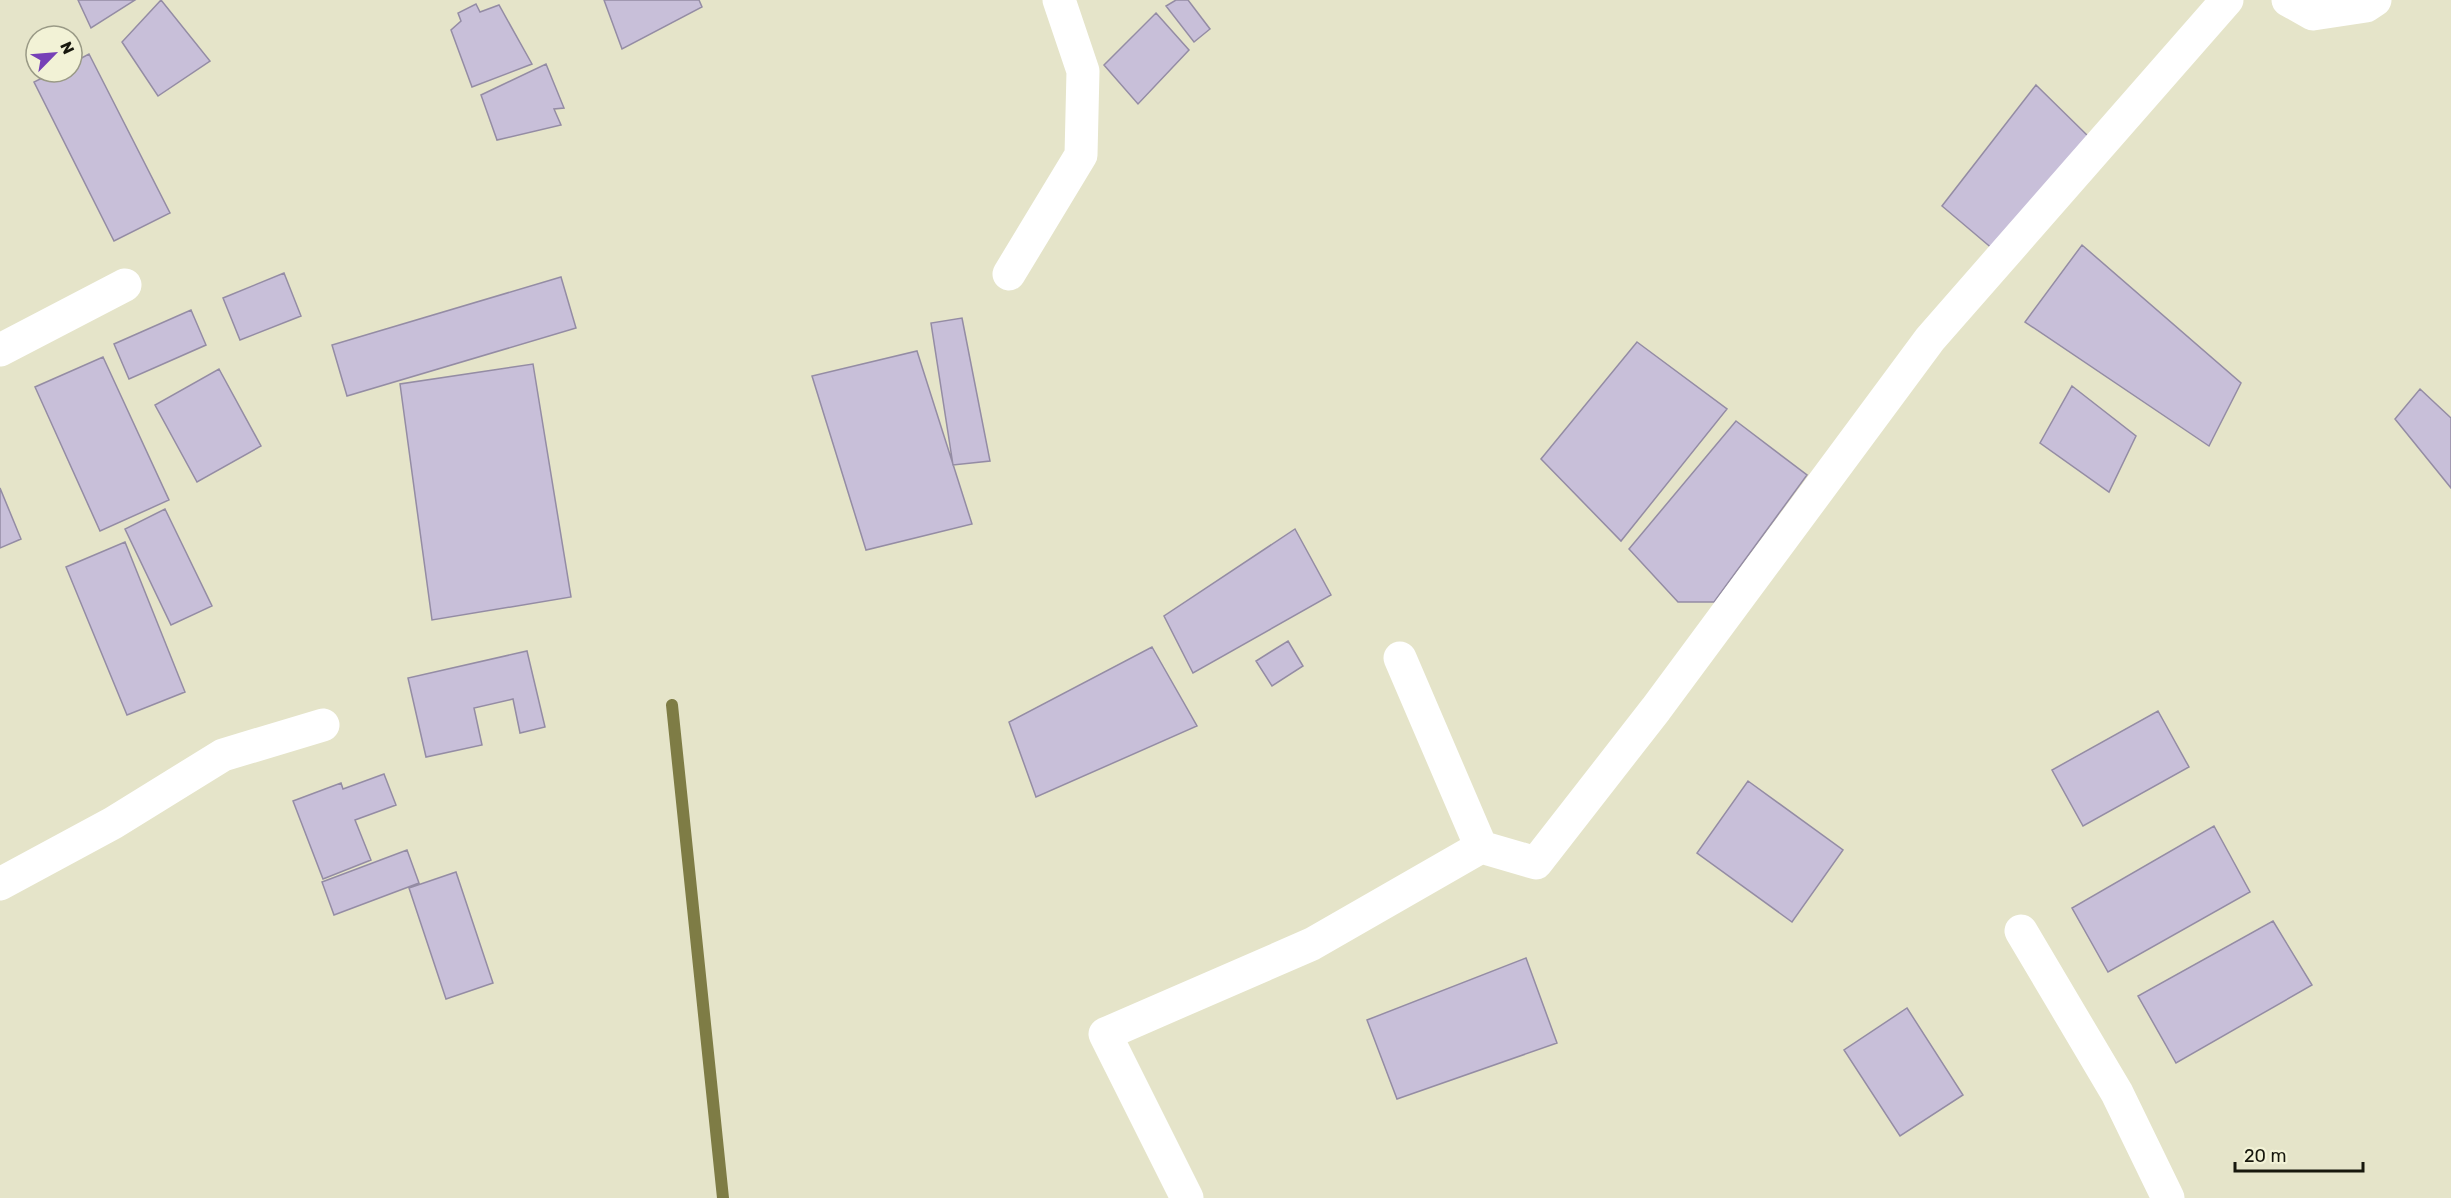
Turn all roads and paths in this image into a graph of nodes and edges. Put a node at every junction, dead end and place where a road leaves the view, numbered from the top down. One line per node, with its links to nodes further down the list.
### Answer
1 (1059, 0): 5 (street)
2 (2227, 0): 10 (street)
3 (2288, 0): 4 (street)
4 (2375, 0)
5 (1009, 274)
6 (125, 285): 7 (street)
7 (0, 350)
8 (1400, 658): 10 (street)
9 (323, 725): 11 (street)
10 (1481, 848): 13 (street)
11 (0, 884)
12 (2021, 931): 14 (street)
13 (1187, 1198)
14 (2168, 1198)

